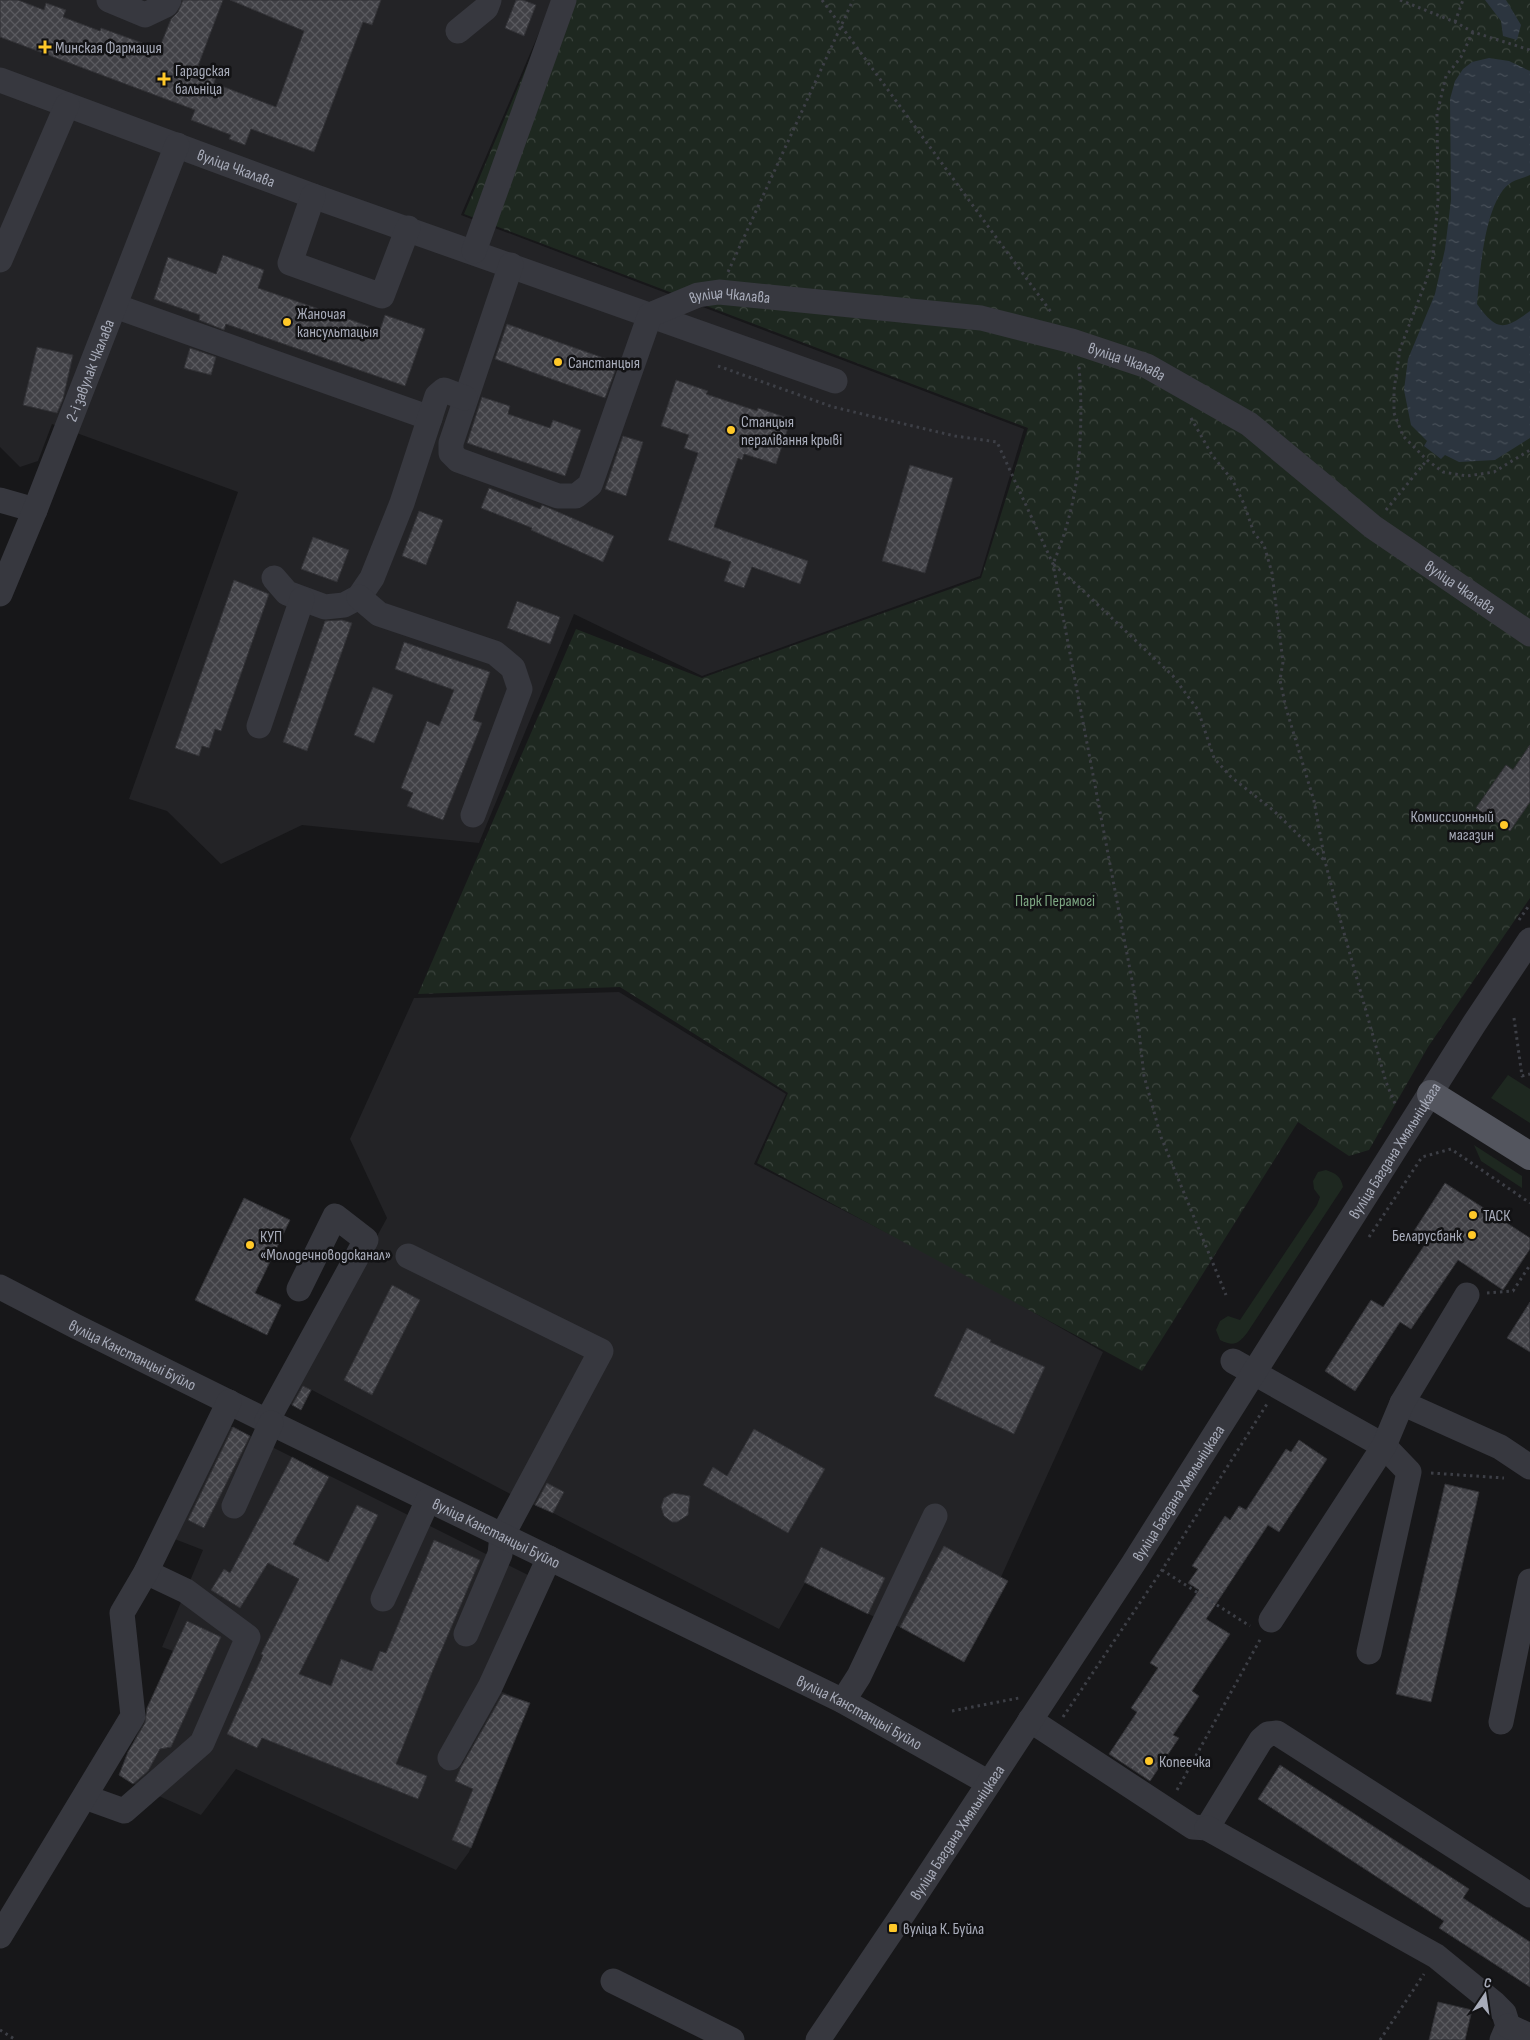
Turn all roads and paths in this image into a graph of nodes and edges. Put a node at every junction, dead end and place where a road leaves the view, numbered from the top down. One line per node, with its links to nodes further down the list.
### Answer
1 (109, 0): 2 (street)
2 (169, 0)
3 (489, 0): 11 (street)
4 (564, 0): 19 (street)
5 (822, 0): 10 (path)
6 (853, 0): 10 (path)
7 (1400, 0): 9 (path)
8 (1463, 0): 9 (path)
9 (1455, 22): 12 (path)
10 (842, 26): 22 (path); 25 (path)
11 (458, 31)
12 (1473, 32): 13 (path); 32 (path)
13 (1530, 50)
14 (0, 80): 15 (street, вуліца Чкалава)
15 (68, 105): 16 (street, вуліца Чкалава); 20 (street)
16 (177, 145): 17 (street, вуліца Чкалава); 23 (street, 2-і завулак Чкалава)
17 (313, 196): 18 (street, вуліца Чкалава); 18 (street)
18 (408, 228): 19 (street, вуліца Чкалава)
19 (474, 252): 21 (street, вуліца Чкалава)
20 (0, 260)
21 (511, 265): 24 (street, вуліца Чкалава); 28 (street)
22 (719, 292): 24 (street, вуліца Чкалава); 25 (street, вуліца Чкалава)
23 (115, 306): 30 (street); 34 (street, 2-і завулак Чкалава)
24 (650, 316): 26 (street, вуліца Чкалава); 28 (street)
25 (1072, 341): 27 (street, вуліца Чкалава); 36 (path)
26 (835, 382)
27 (1174, 382): 41 (street, вуліца Чкалава); 44 (path)
28 (465, 398): 30 (street)
29 (833, 407): 36 (path)
30 (430, 418): 39 (street)
31 (1530, 450): 32 (path)
32 (1427, 460): 35 (path)
33 (0, 500): 34 (street)
34 (35, 510): 38 (street, 2-і завулак Чкалава)
35 (1386, 511)
36 (1054, 564): 44 (path); 57 (path)
37 (274, 578): 40 (street)
38 (0, 594)
39 (359, 597): 40 (street); 43 (street)
40 (302, 599): 42 (street)
41 (1530, 634)
42 (259, 726)
43 (473, 815)
44 (1325, 861): 49 (path)
45 (1530, 940): 48 (street, вуліца Багдана Хмяльніцкага)
46 (1514, 1018): 47 (path)
47 (1530, 1074)
48 (1431, 1094): 50 (main road); 59 (street, вуліца Багдана Хмяльніцкага)
49 (1398, 1111)
50 (1530, 1156)
51 (1530, 1203): 52 (path)
52 (1367, 1239)
53 (408, 1256): 69 (street)
54 (1530, 1265): 58 (path)
55 (0, 1287): 60 (street, вуліца Канстанцыі Буйло)
56 (299, 1288): 63 (street)
57 (1226, 1295)
58 (1467, 1295): 62 (street)
59 (1244, 1367): 64 (street); 81 (street, вуліца Багдана Хмяльніцкага)
60 (229, 1402): 63 (street, вуліца Канстанцыі Буйло); 72 (street)
61 (1267, 1403): 71 (path)
62 (1402, 1403): 64 (street); 65 (street)
63 (269, 1422): 66 (street, вуліца Канстанцыі Буйло); 67 (street)
64 (1384, 1446): 75 (street); 77 (street)
65 (1530, 1467)
66 (428, 1500): 69 (street, вуліца Канстанцыі Буйло); 74 (street)
67 (234, 1506)
68 (935, 1516): 79 (street)
69 (502, 1536): 70 (street, вуліца Канстанцыі Буйло); 76 (street)
70 (549, 1558): 79 (street, вуліца Канстанцыі Буйло); 84 (street)
71 (1162, 1570): 75 (path); 83 (path)
72 (146, 1572): 86 (street); 86 (street)
73 (1530, 1582): 82 (street)
74 (383, 1599)
75 (1267, 1627): 87 (path)
76 (466, 1634)
77 (1369, 1652)
78 (1019, 1698): 80 (path)
79 (843, 1701): 85 (street, вуліца Канстанцыі Буйло)
80 (952, 1711)
81 (1030, 1720): 83 (street); 85 (street, вуліца Багдана Хмяльніцкага)
82 (1500, 1722)
83 (1055, 1737): 87 (street)
84 (450, 1758)
85 (989, 1783): 98 (street, вуліца Багдана Хмяльніцкага)
86 (85, 1797): 90 (street)
87 (1164, 1808): 88 (street)
88 (1208, 1828): 89 (street); 91 (street)
89 (1530, 1895)
90 (0, 1936)
91 (1436, 1956): 94 (street); 99 (path)
92 (613, 1981): 97 (street)
93 (0, 2030): 96 (path)
94 (1505, 2033): 95 (street)
95 (1530, 2036)
96 (16, 2040)
97 (732, 2040)
98 (818, 2040)
99 (1380, 2040)

